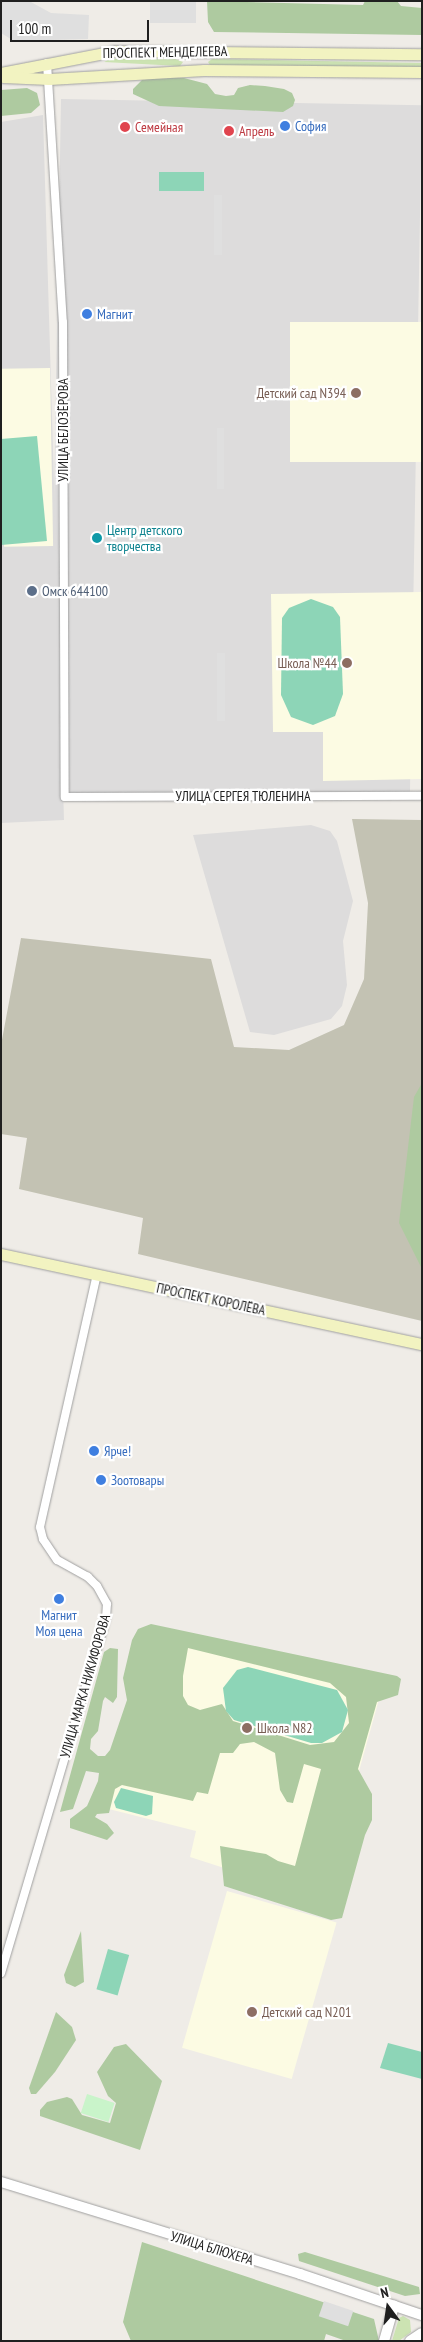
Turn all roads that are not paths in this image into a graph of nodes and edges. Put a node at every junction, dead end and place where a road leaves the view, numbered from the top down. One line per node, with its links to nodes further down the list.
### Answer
1 (422, 54): 2 (main road, ПРОСПЕКТ МЕНДЕЛЕЕВА)
2 (47, 63): 4 (main road, ПРОСПЕКТ МЕНДЕЛЕЕВА); 5 (street, УЛИЦА БЕЛОЗЁРОВА)
3 (422, 72): 5 (main road, ПРОСПЕКТ МЕНДЕЛЕЕВА)
4 (1, 75): 5 (main road, ПРОСПЕКТ МЕНДЕЛЕЕВА)
5 (49, 79): 7 (street, УЛИЦА БЕЛОЗЁРОВА)
6 (422, 796): 7 (street, УЛИЦА СЕРГЕЯ ТЮЛЕНИНА)
7 (65, 797)
8 (1, 1254): 9 (main road, ПРОСПЕКТ КОРОЛЁВА)
9 (97, 1275): 10 (main road, ПРОСПЕКТ КОРОЛЁВА); 11 (street, УЛИЦА МАРКА НИКИФОРОВА)
10 (422, 1344)
11 (1, 1973)
12 (1, 2182): 13 (street, УЛИЦА БЛЮХЕРА)
13 (394, 2305): 14 (street, УЛИЦА БЛЮХЕРА); 16 (street)
14 (422, 2315)
15 (422, 2333): 17 (street)
16 (384, 2341)
17 (410, 2341)

